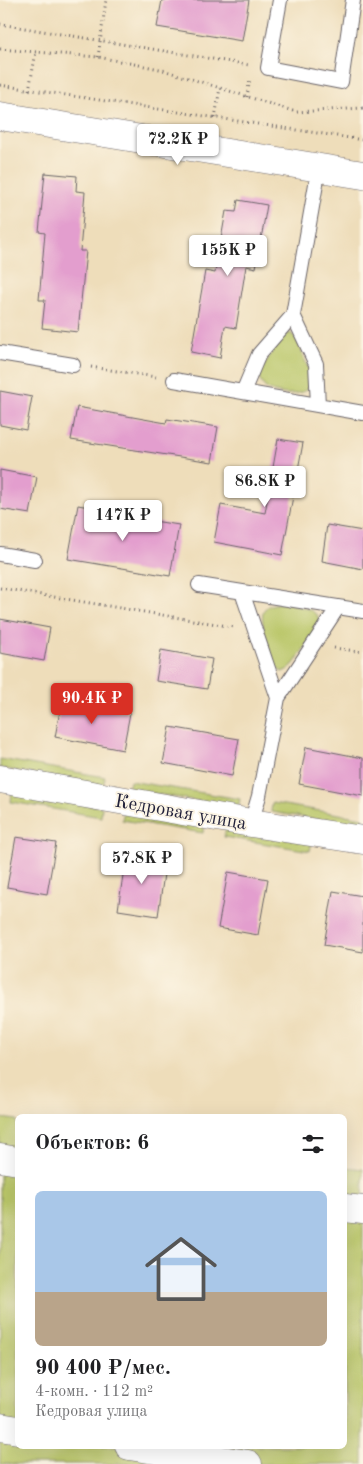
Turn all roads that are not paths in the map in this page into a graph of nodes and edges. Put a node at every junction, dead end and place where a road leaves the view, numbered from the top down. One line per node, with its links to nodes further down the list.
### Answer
1 (280, 0): 2 (lane)
2 (354, 0)
3 (0, 116): 4 (street)
4 (319, 167): 5 (street); 6 (lane)
5 (363, 175)
6 (293, 315): 10 (lane); 11 (lane)
7 (0, 353): 8 (lane)
8 (73, 365)
9 (174, 380): 10 (lane)
10 (242, 392): 11 (lane)
11 (318, 405): 12 (lane)
12 (363, 412)
13 (0, 554): 14 (lane)
14 (35, 560)
15 (199, 585): 16 (lane)
16 (242, 592): 17 (lane); 19 (lane)
17 (338, 607): 18 (lane); 19 (lane)
18 (363, 610)
19 (278, 698): 21 (lane)
20 (0, 780): 21 (street, Кедровая улица)
21 (251, 823): 22 (street, Кедровая улица)
22 (363, 840)
23 (0, 1158): 24 (street)
24 (15, 1160)
25 (347, 1208): 26 (street)
26 (363, 1210)
27 (0, 1427): 28 (street)
28 (15, 1430)
29 (149, 1449): 30 (street)
30 (248, 1464)

